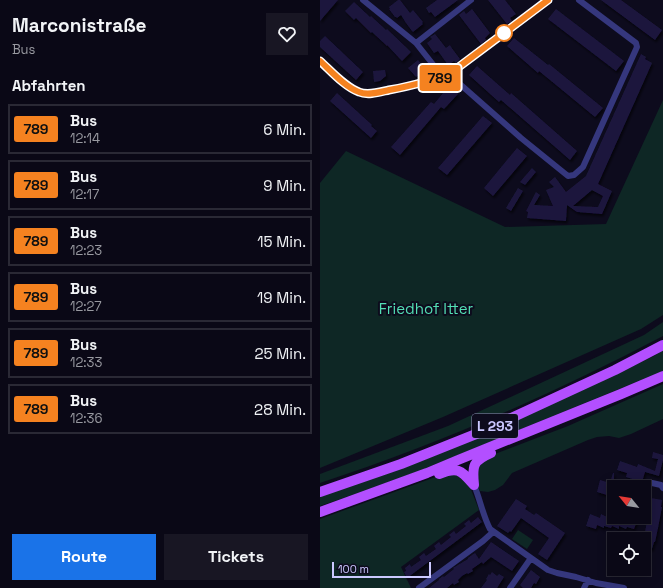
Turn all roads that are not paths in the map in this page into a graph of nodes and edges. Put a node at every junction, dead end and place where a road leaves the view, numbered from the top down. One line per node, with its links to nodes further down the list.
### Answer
1 (363, 0): 5 (street)
2 (471, 0): 5 (street)
3 (548, 0): 7 (street)
4 (579, 0): 7 (street)
5 (416, 43): 7 (street)
6 (320, 61): 7 (street)
7 (446, 75)
8 (663, 345): 15 (main road, L 293)
9 (663, 376): 10 (main road, L 293)
10 (506, 440): 11 (main road, L 293); 13 (main road)
11 (427, 473): 13 (main road); 16 (main road, L 293)
12 (652, 483): 14 (street)
13 (474, 485): 17 (street)
14 (663, 488)
15 (320, 492)
16 (320, 512)
17 (493, 532): 18 (street); 20 (street)
18 (531, 558): 19 (street); 21 (street)
19 (588, 580): 22 (street); 23 (street)
20 (420, 588)
21 (510, 588)
22 (584, 588)
23 (624, 588)

